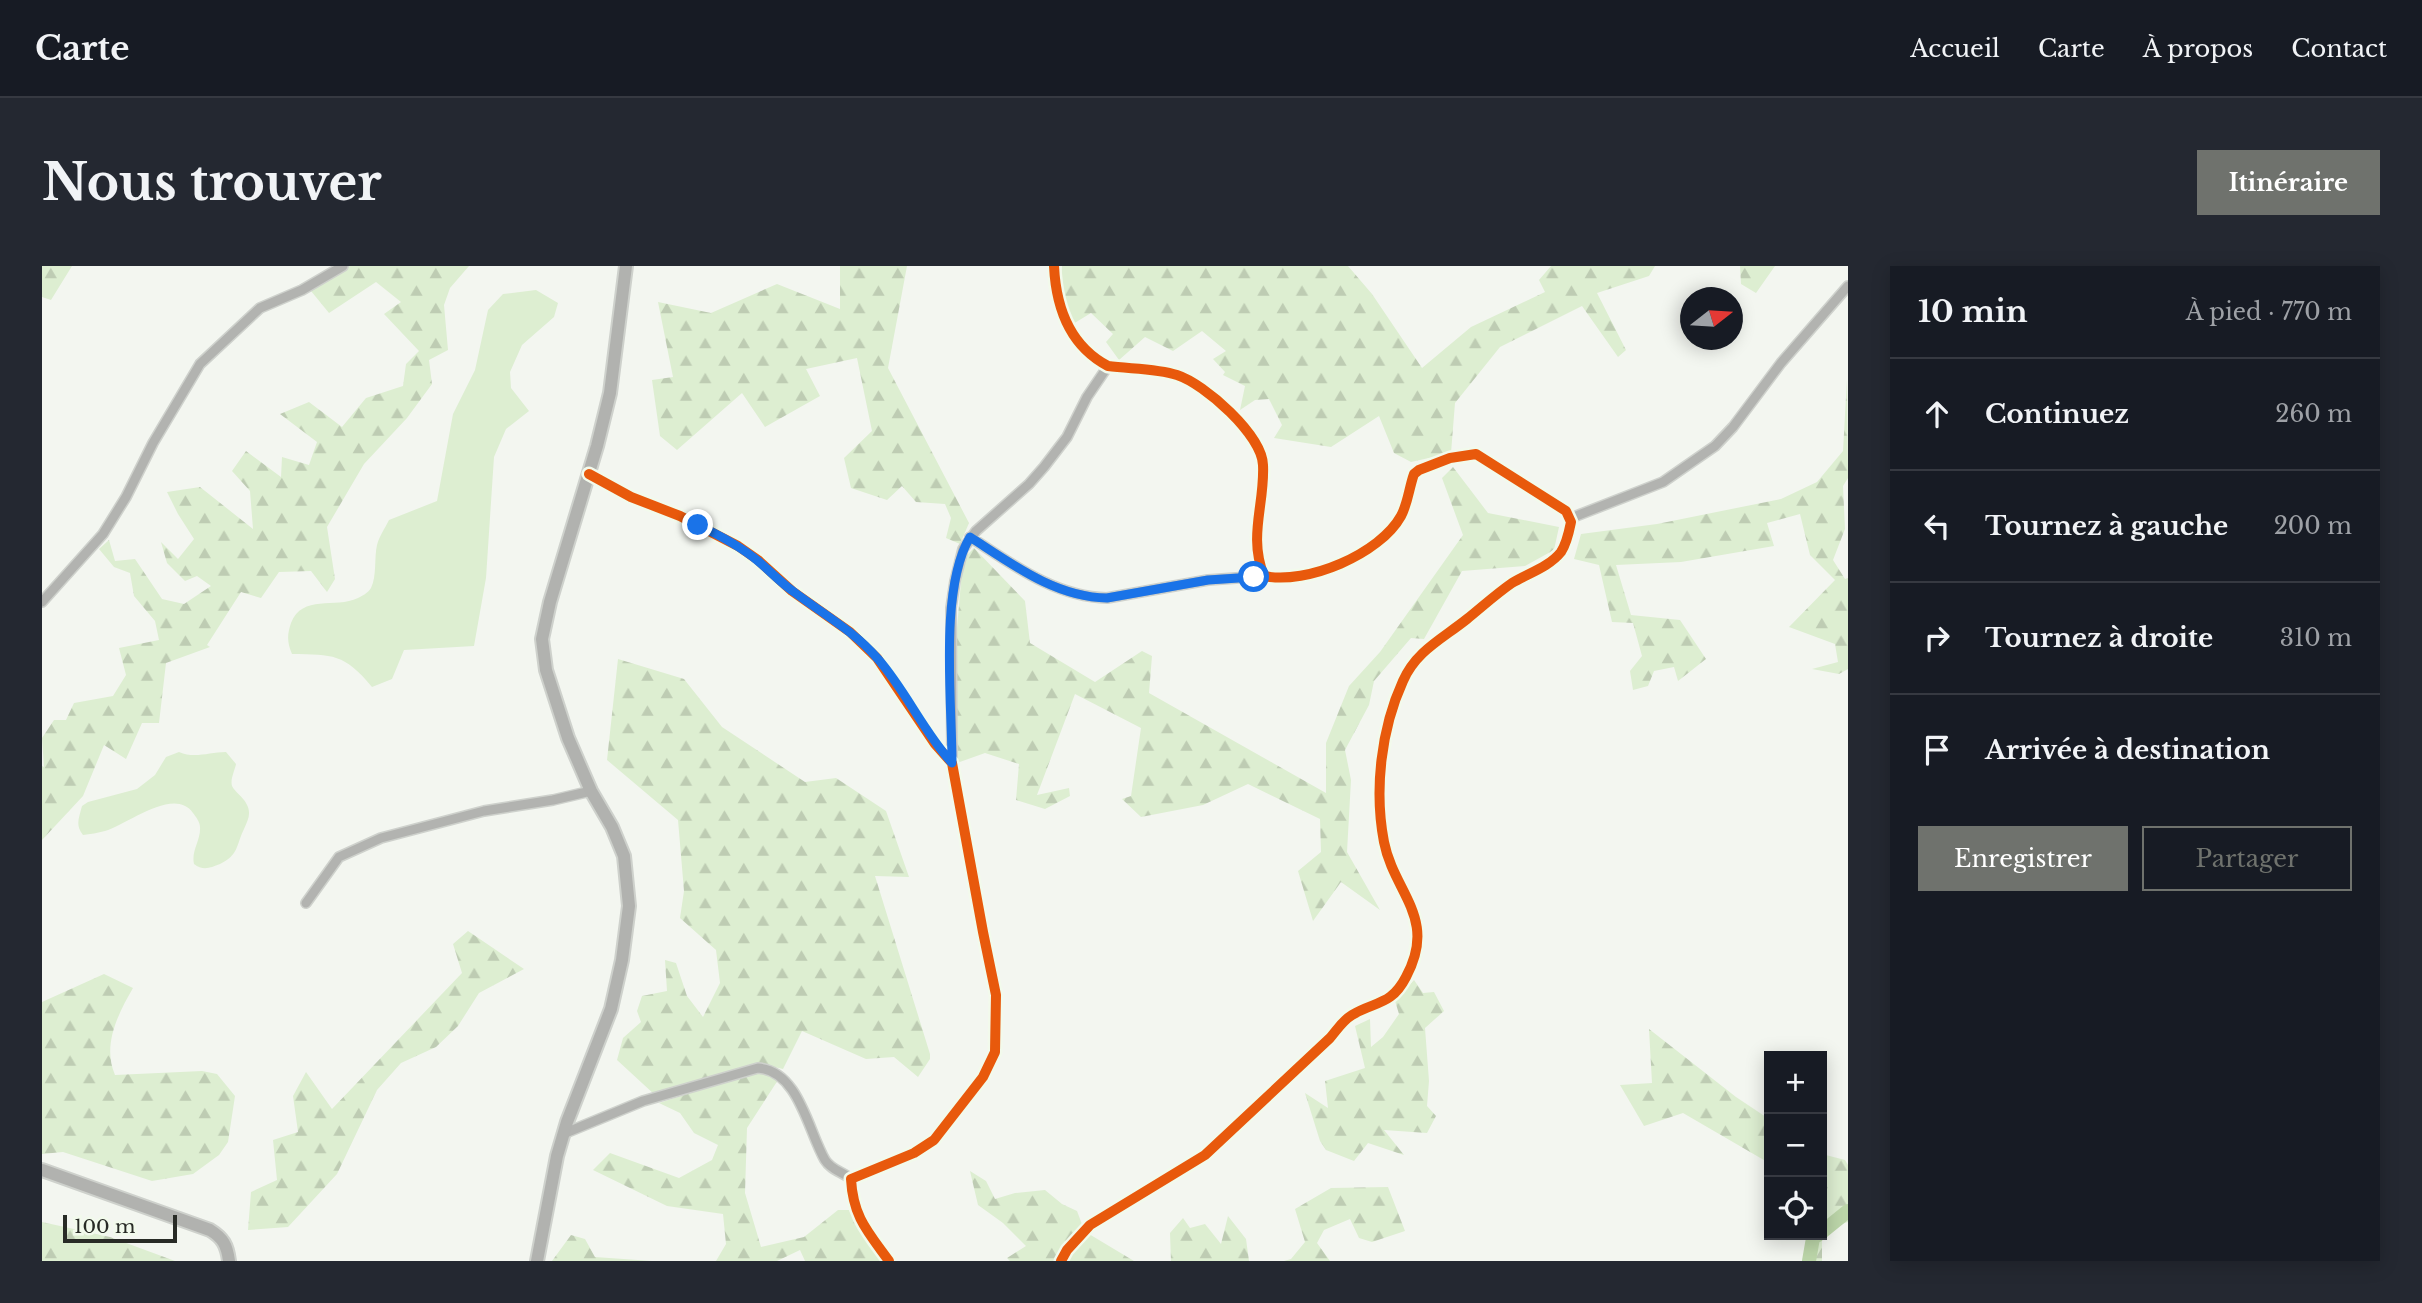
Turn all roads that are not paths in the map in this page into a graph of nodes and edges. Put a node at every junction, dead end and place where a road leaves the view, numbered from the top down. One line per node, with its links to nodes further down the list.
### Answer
1 (343, 266): 12 (street)
2 (626, 266): 8 (street)
3 (1055, 266): 5 (street)
4 (1848, 286): 9 (street)
5 (1098, 360): 6 (street); 7 (street)
6 (1108, 366): 7 (street); 11 (street)
7 (1100, 375): 10 (street)
8 (589, 474): 13 (street); 14 (street)
9 (1571, 518): 11 (street); 22 (street)
10 (970, 537): 11 (street); 13 (street)
11 (1264, 576)
12 (42, 602)
13 (952, 763): 18 (street)
14 (591, 791): 15 (street); 16 (street)
15 (306, 903)
16 (563, 1134): 18 (street); 20 (street)
17 (42, 1170): 19 (street)
18 (851, 1180): 21 (street)
19 (229, 1261)
20 (537, 1261)
21 (889, 1261)
22 (1060, 1261)

